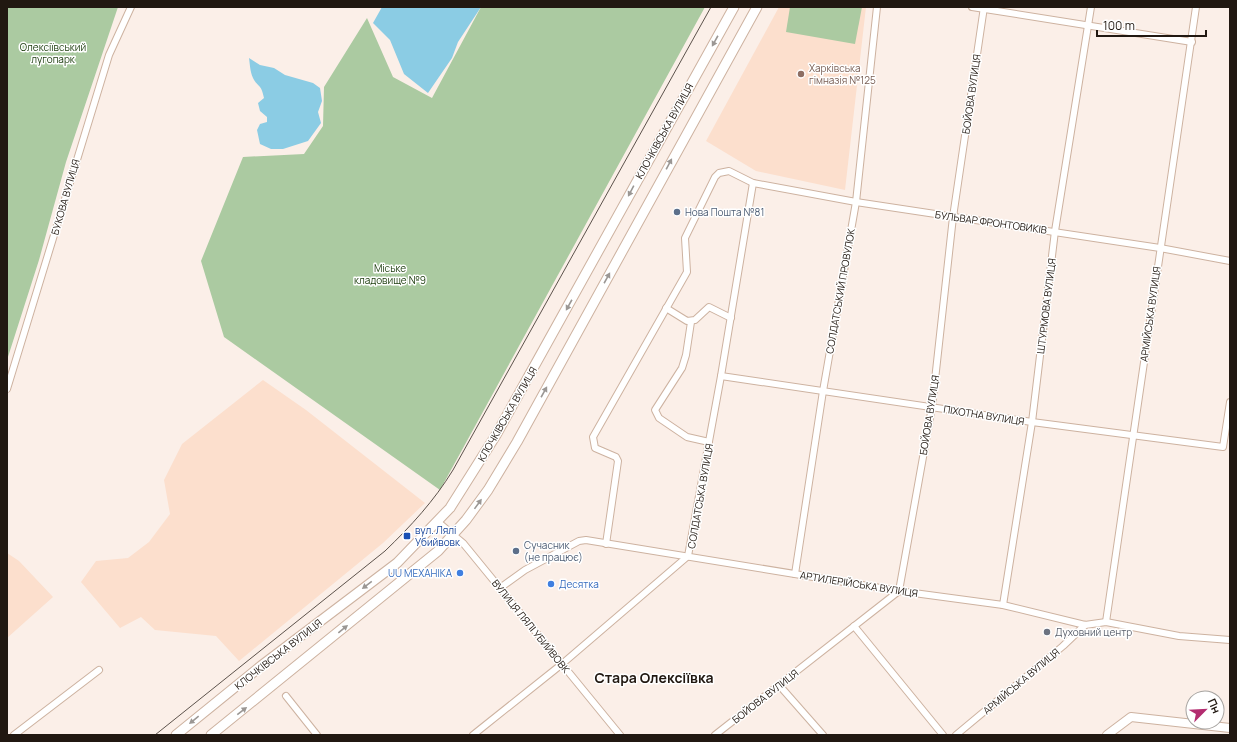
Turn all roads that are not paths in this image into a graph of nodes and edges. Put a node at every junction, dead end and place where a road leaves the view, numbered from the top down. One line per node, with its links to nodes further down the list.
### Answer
1 (131, 7): 21 (street, БУКОВА ВУЛИЦЯ)
2 (734, 7): 29 (main road, КЛОЧКІВСЬКА ВУЛИЦЯ, one-way to 29)
3 (757, 7): 30 (main road, КЛОЧКІВСЬКА ВУЛИЦЯ, one-way to 3)
4 (877, 7): 12 (street, СОЛДАТСЬКИЙ ПРОВУЛОК)
5 (972, 7): 8 (street)
6 (1091, 7): 9 (street, ШТУРМОВА ВУЛИЦЯ)
7 (1196, 7): 10 (street, АРМІЙСЬКА ВУЛИЦЯ)
8 (984, 8): 9 (street); 13 (street, БОЙОВА ВУЛИЦЯ)
9 (1088, 25): 10 (street); 14 (street, ШТУРМОВА ВУЛИЦЯ)
10 (1192, 42): 15 (street, АРМІЙСЬКА ВУЛИЦЯ)
11 (753, 183): 12 (street, БУЛЬВАР ФРОНТОВИКІВ); 17 (street, БУЛЬВАР ФРОНТОВИКІВ); 18 (street, СОЛДАТСЬКА ВУЛИЦЯ)
12 (856, 202): 13 (street, БУЛЬВАР ФРОНТОВИКІВ); 23 (street, СОЛДАТСЬКИЙ ПРОВУЛОК)
13 (953, 217): 14 (street, БУЛЬВАР ФРОНТОВИКІВ); 25 (street, БОЙОВА ВУЛИЦЯ)
14 (1055, 231): 15 (street, БУЛЬВАР ФРОНТОВИКІВ); 26 (street, ШТУРМОВА ВУЛИЦЯ)
15 (1160, 248): 16 (street, БУЛЬВАР ФРОНТОВИКІВ); 27 (street, АРМІЙСЬКА ВУЛИЦЯ)
16 (1230, 261)
17 (666, 308): 19 (street); 31 (street, БУЛЬВАР ФРОНТОВИКІВ)
18 (731, 318): 19 (street); 20 (street, СОЛДАТСЬКА ВУЛИЦЯ)
19 (691, 322): 28 (street)
20 (721, 376): 23 (street, ПІХОТНА ВУЛИЦЯ); 28 (street, СОЛДАТСЬКА ВУЛИЦЯ)
21 (8, 378): 22 (street, БУКОВА ВУЛИЦЯ)
22 (7, 389)
23 (823, 391): 25 (street, ПІХОТНА ВУЛИЦЯ); 33 (street, СОЛДАТСЬКИЙ ПРОВУЛОК)
24 (1230, 402): 27 (street, ПІХОТНА ВУЛИЦЯ)
25 (932, 407): 26 (street, ПІХОТНА ВУЛИЦЯ); 35 (street, БОЙОВА ВУЛИЦЯ)
26 (1032, 422): 27 (street, ПІХОТНА ВУЛИЦЯ); 36 (street, ШТУРМОВА ВУЛИЦЯ)
27 (1133, 436): 37 (street, АРМІЙСЬКА ВУЛИЦЯ)
28 (709, 442): 32 (street, СОЛДАТСЬКА ВУЛИЦЯ)
29 (438, 522): 30 (street, ВУЛИЦЯ ЛЯЛІ УБИЙВОВК); 47 (main road, КЛОЧКІВСЬКА ВУЛИЦЯ, one-way to 47)
30 (454, 534): 34 (street, ВУЛИЦЯ ЛЯЛІ УБИЙВОВК); 48 (main road, КЛОЧКІВСЬКА ВУЛИЦЯ, one-way to 30)
31 (606, 544): 32 (street, АРТИЛЕРІЙСЬКА ВУЛИЦЯ); 34 (street, АРТИЛЕРІЙСЬКА ВУЛИЦЯ)
32 (688, 556): 33 (street, АРТИЛЕРІЙСЬКА ВУЛИЦЯ); 41 (street, СОЛДАТСЬКА ВУЛИЦЯ)
33 (796, 574): 35 (street, АРТИЛЕРІЙСЬКА ВУЛИЦЯ)
34 (500, 588): 41 (street, ВУЛИЦЯ ЛЯЛІ УБИЙВОВК)
35 (899, 591): 36 (street, АРТИЛЕРІЙСЬКА ВУЛИЦЯ); 39 (street, БОЙОВА ВУЛИЦЯ)
36 (1003, 605): 38 (street, АРТИЛЕРІЙСЬКА ВУЛИЦЯ)
37 (1106, 622): 38 (street, АРТИЛЕРІЙСЬКА ВУЛИЦЯ); 40 (street, АРТИЛЕРІЙСЬКА ВУЛИЦЯ)
38 (1085, 625): 55 (street, АРМІЙСЬКА ВУЛИЦЯ)
39 (854, 626): 43 (street, БОЙОВА ВУЛИЦЯ); 54 (street)
40 (1230, 640)
41 (562, 664): 50 (street, СОЛДАТСЬКА ВУЛИЦЯ); 51 (street, ВУЛИЦЯ ЛЯЛІ УБИЙВОВК)
42 (99, 670): 46 (street)
43 (779, 685): 52 (street, БОЙОВА ВУЛИЦЯ); 53 (street)
44 (286, 696): 49 (street)
45 (1230, 728): 56 (street)
46 (14, 735)
47 (176, 735)
48 (211, 735)
49 (317, 735)
50 (473, 735)
51 (620, 735)
52 (715, 735)
53 (823, 735)
54 (944, 735)
55 (956, 735)
56 (1107, 735)

